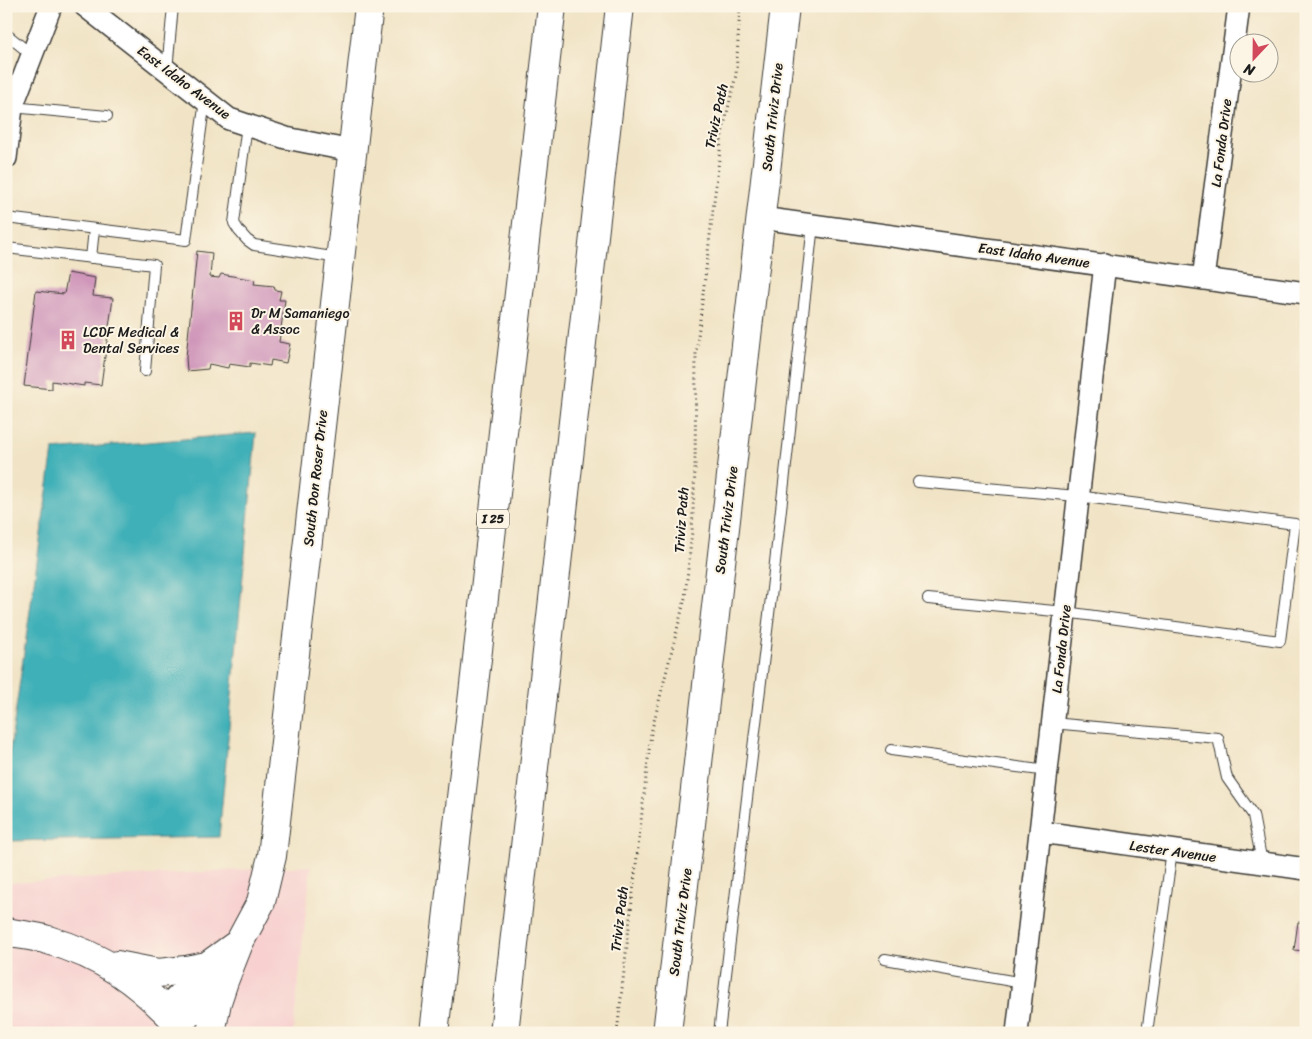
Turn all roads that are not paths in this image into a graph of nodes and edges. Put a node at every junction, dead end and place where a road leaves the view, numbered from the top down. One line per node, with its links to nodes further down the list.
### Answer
1 (51, 6): 10 (street)
2 (85, 6): 11 (street, East Idaho Avenue)
3 (173, 6): 11 (lane)
4 (369, 6): 16 (main road, South Don Roser Drive)
5 (552, 6): 47 (main road, I 25)
6 (620, 6): 48 (main road)
7 (784, 6): 19 (main road, South Triviz Drive)
8 (1239, 6): 26 (street, La Fonda Drive)
9 (6, 34): 10 (lane)
10 (32, 55): 13 (street)
11 (167, 71): 12 (street, East Idaho Avenue)
12 (205, 100): 15 (street, East Idaho Avenue); 21 (lane)
13 (12, 107): 14 (lane); 17 (street)
14 (107, 116)
15 (247, 125): 16 (street, East Idaho Avenue); 24 (lane)
16 (352, 151): 24 (main road, South Don Roser Drive)
17 (6, 157)
18 (6, 218): 21 (lane)
19 (761, 218): 20 (street, East Idaho Avenue); 49 (main road, South Triviz Drive)
20 (813, 225): 25 (street, East Idaho Avenue); 50 (lane)
21 (94, 229): 23 (lane)
22 (6, 248): 23 (lane)
23 (91, 258): 28 (lane)
24 (340, 258): 43 (main road, South Don Roser Drive)
25 (1105, 264): 26 (street, East Idaho Avenue); 30 (street, La Fonda Drive)
26 (1203, 279): 27 (street, East Idaho Avenue)
27 (1306, 293)
28 (145, 372)
29 (918, 482): 30 (lane)
30 (1077, 496): 32 (street, La Fonda Drive); 32 (lane)
31 (928, 599): 32 (lane)
32 (1065, 612): 33 (street, La Fonda Drive)
33 (1052, 723): 35 (street, La Fonda Drive); 38 (lane)
34 (891, 750): 35 (lane)
35 (1047, 771): 36 (street, La Fonda Drive)
36 (1040, 832): 37 (street, Lester Avenue); 44 (street, La Fonda Drive)
37 (1172, 850): 38 (street, Lester Avenue); 52 (lane)
38 (1262, 863): 39 (street, Lester Avenue)
39 (1306, 869)
40 (6, 932): 42 (main road)
41 (885, 959): 44 (lane)
42 (105, 962): 43 (main road); 45 (main road)
43 (215, 974): 45 (main road, South Don Roser Drive); 46 (main road)
44 (1023, 983): 51 (street, La Fonda Drive)
45 (176, 1022)
46 (211, 1033)
47 (434, 1033)
48 (504, 1033)
49 (667, 1033)
50 (719, 1033)
51 (1017, 1033)
52 (1147, 1033)

